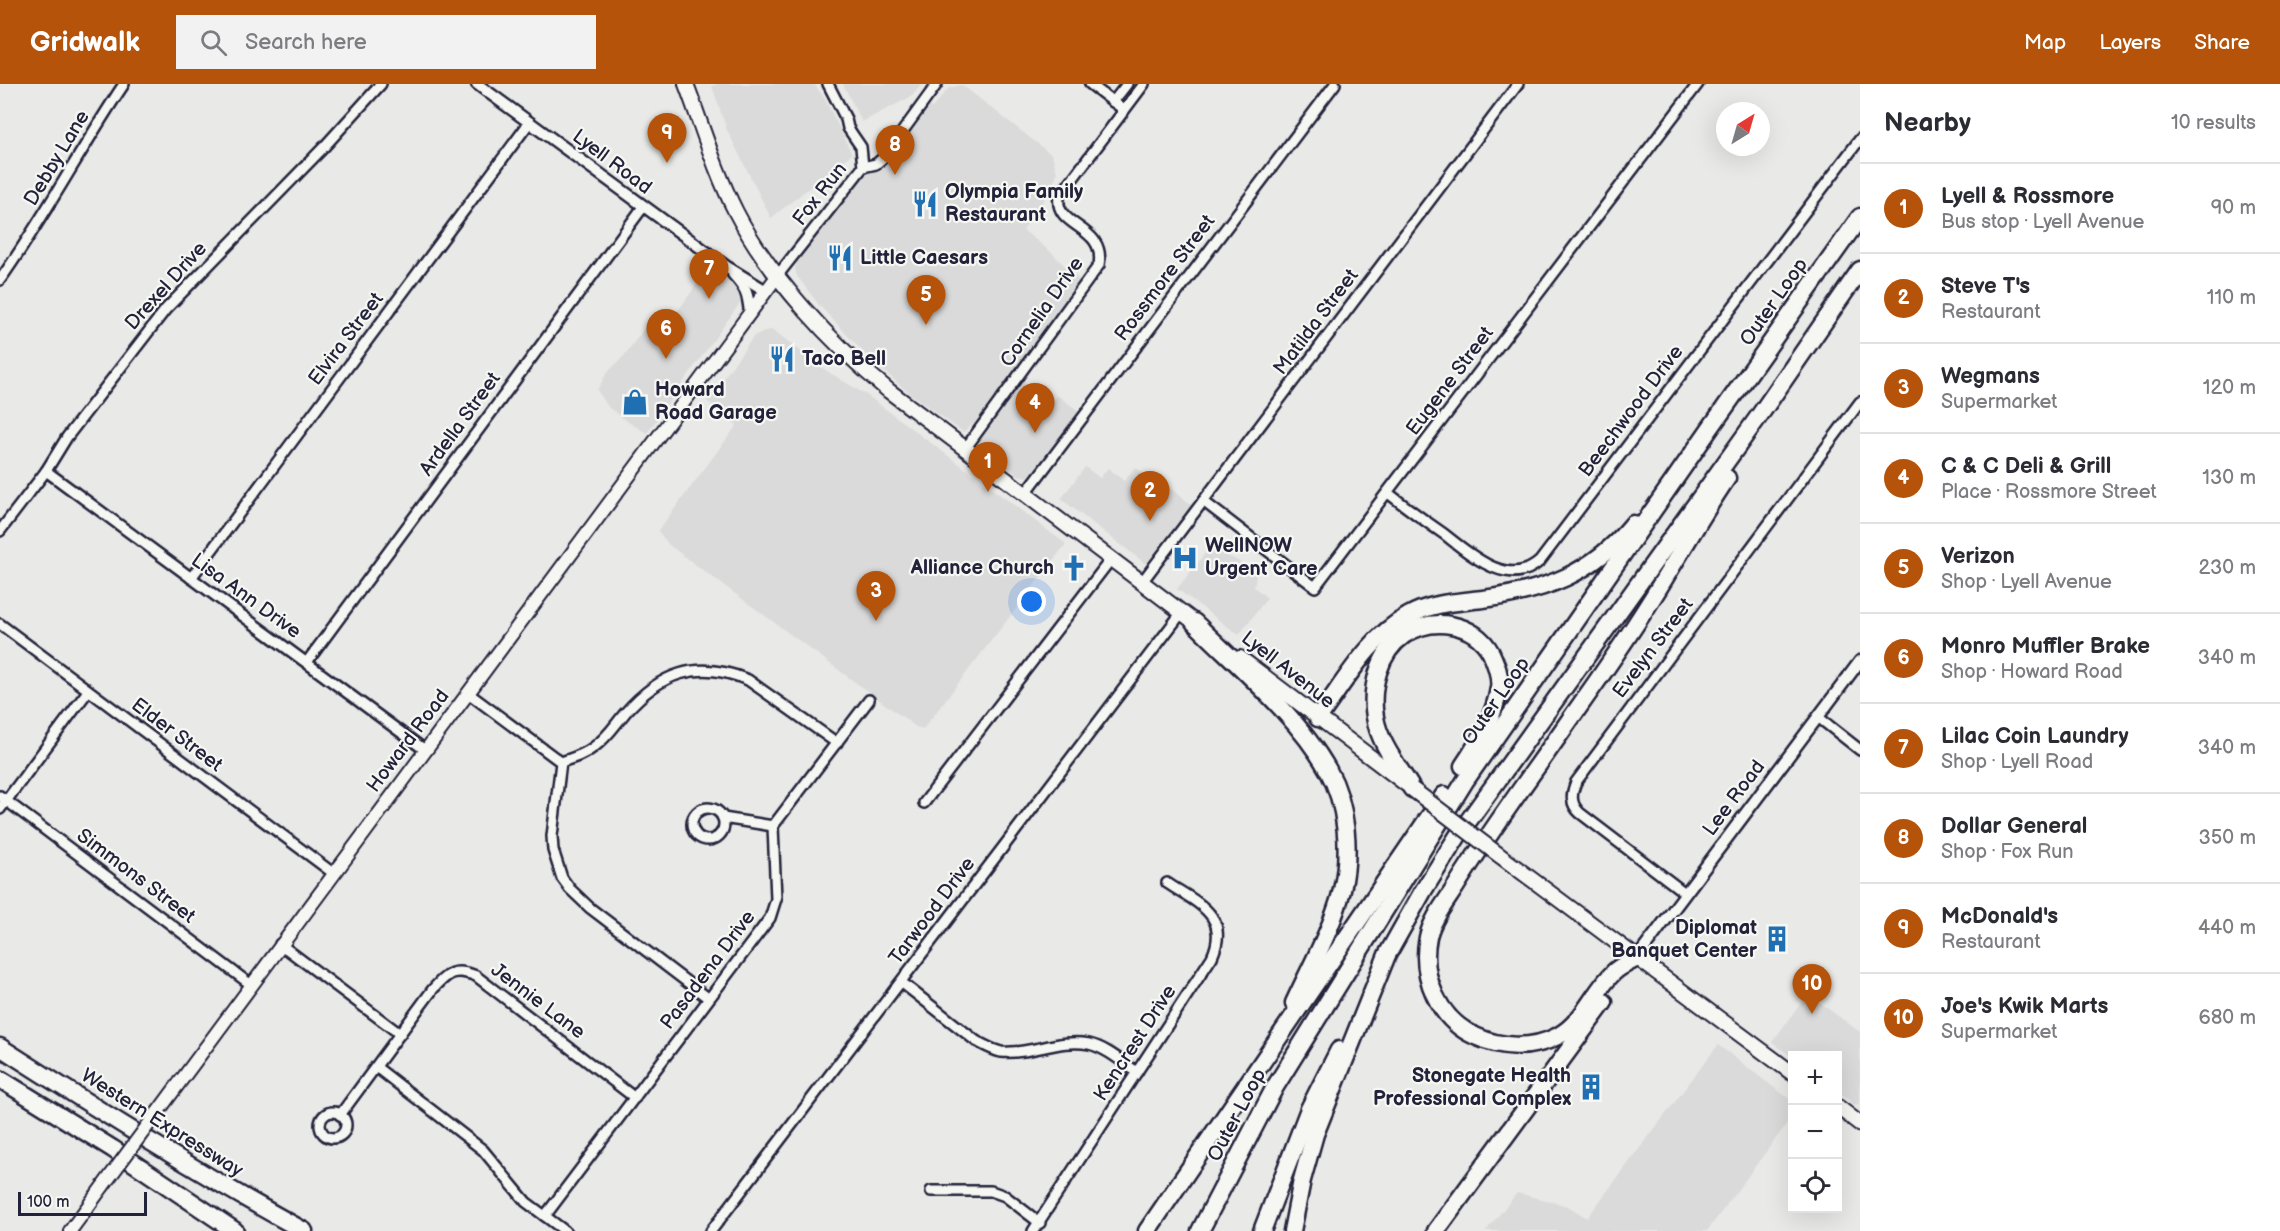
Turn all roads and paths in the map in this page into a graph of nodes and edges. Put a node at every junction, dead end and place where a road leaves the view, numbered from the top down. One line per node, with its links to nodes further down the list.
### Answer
1 (124, 84): 23 (street, Debby Lane)
2 (381, 84): 30 (street, Drexel Drive)
3 (477, 84): 15 (street, Lyell Road)
4 (686, 84): 22 (main road, Lyell Avenue)
5 (828, 84): 17 (street)
6 (937, 84): 17 (street, Fox Run)
7 (1090, 84): 13 (street)
8 (1126, 84): 13 (street)
9 (1144, 84): 14 (street, Cornelia Drive)
10 (1335, 84): 32 (street, Rossmore Street)
11 (1518, 84): 33 (street, Matilda Street)
12 (1698, 84): 31 (street, Eugene Street)
13 (1113, 102): 14 (street)
14 (1125, 110): 29 (street, Cornelia Drive)
15 (529, 123): 18 (street, Lyell Road); 36 (street, Elvira Street)
16 (1860, 139): 31 (street, Beechwood Drive)
17 (863, 167): 22 (street, Fox Run)
18 (643, 207): 20 (street, Lyell Road); 41 (street, Ardella Street)
19 (1860, 217): 28 (highway, Outer Loop)
20 (726, 267): 24 (street, Lyell Road); 25 (street, Lyell Road)
21 (1860, 270): 27 (highway)
22 (778, 275): 24 (main road, Howard Road); 29 (main road, Lyell Avenue)
23 (0, 280)
24 (766, 291): 25 (main road, Howard Road)
25 (750, 313): 43 (main road, Howard Road)
26 (1860, 402): 61 (street, Evelyn Street)
27 (1759, 416): 63 (highway); 64 (highway)
28 (1711, 428): 46 (highway); 47 (highway, Outer Loop)
29 (965, 449): 32 (main road, Lyell Avenue)
30 (46, 471): 34 (street, Drexel Drive); 36 (street, Lisa Ann Drive)
31 (1388, 493): 33 (street, Eugene Street)
32 (1025, 494): 35 (main road, Lyell Avenue)
33 (1203, 501): 37 (street, Matilda Street)
34 (0, 531)
35 (1111, 559): 37 (main road, Lyell Avenue); 55 (street)
36 (191, 578): 41 (street, Lisa Ann Drive)
37 (1142, 582): 38 (main road, Lyell Avenue)
38 (1188, 617): 46 (main road, Lyell Avenue); 65 (street, Tarwood Drive); 70 (highway)
39 (0, 624): 42 (street, Elder Street)
40 (1860, 661): 45 (street, Lee Road)
41 (307, 662): 50 (street, Lisa Ann Drive)
42 (88, 691): 54 (street); 59 (street, Elder Street)
43 (468, 693): 50 (main road, Howard Road); 52 (street)
44 (869, 700): 48 (street)
45 (1818, 717): 51 (street); 61 (street, Lee Road)
46 (1318, 718): 53 (main road, Lyell Avenue)
47 (1497, 737): 49 (highway); 90 (highway, Outer Loop)
48 (837, 743): 52 (street); 58 (street)
49 (1474, 749): 53 (highway); 70 (highway)
50 (425, 750): 59 (main road, Howard Road)
51 (1860, 750)
52 (561, 762): 67 (street)
53 (1412, 789): 64 (main road, Lyell Avenue, bridge)
54 (3, 799): 56 (street); 66 (street, Simmons Street)
55 (924, 803)
56 (0, 809)
57 (723, 818): 58 (street)
58 (773, 826): 67 (street, Pasadena Drive)
59 (333, 873): 62 (main road, Howard Road)
60 (1167, 883): 73 (street, Kencrest Drive)
61 (1685, 893): 64 (street, Lee Road)
62 (280, 944): 66 (main road, Howard Road); 68 (street)
63 (1388, 955): 91 (highway); 92 (highway)
64 (1637, 958): 72 (main road, Lyell Avenue); 79 (highway)
65 (901, 982): 73 (street); 87 (street, Tarwood Drive)
66 (250, 984): 83 (main road, Howard Road, bridge)
67 (708, 998): 75 (street, Pasadena Drive)
68 (400, 1034): 71 (street); 75 (street, Jennie Lane)
69 (0, 1047): 85 (highway, Western Expressway)
70 (1272, 1049): 89 (highway)
71 (376, 1067): 77 (street); 81 (street)
72 (1788, 1070)
73 (1137, 1072): 82 (street, Kencrest Drive)
74 (0, 1079): 84 (highway)
75 (635, 1098): 81 (street, Pasadena Drive)
76 (1842, 1110): 78 (main road)
77 (340, 1115)
78 (1860, 1124)
79 (1468, 1189): 93 (highway); 94 (highway)
80 (931, 1191): 82 (street)
81 (545, 1216): 86 (street)
82 (1040, 1223): 88 (street, Kencrest Drive)
83 (70, 1231)
84 (235, 1231)
85 (304, 1231)
86 (565, 1231)
87 (711, 1231)
88 (1033, 1231)
89 (1147, 1231)
90 (1200, 1231)
91 (1262, 1231)
92 (1292, 1231)
93 (1436, 1231)
94 (1443, 1231)

